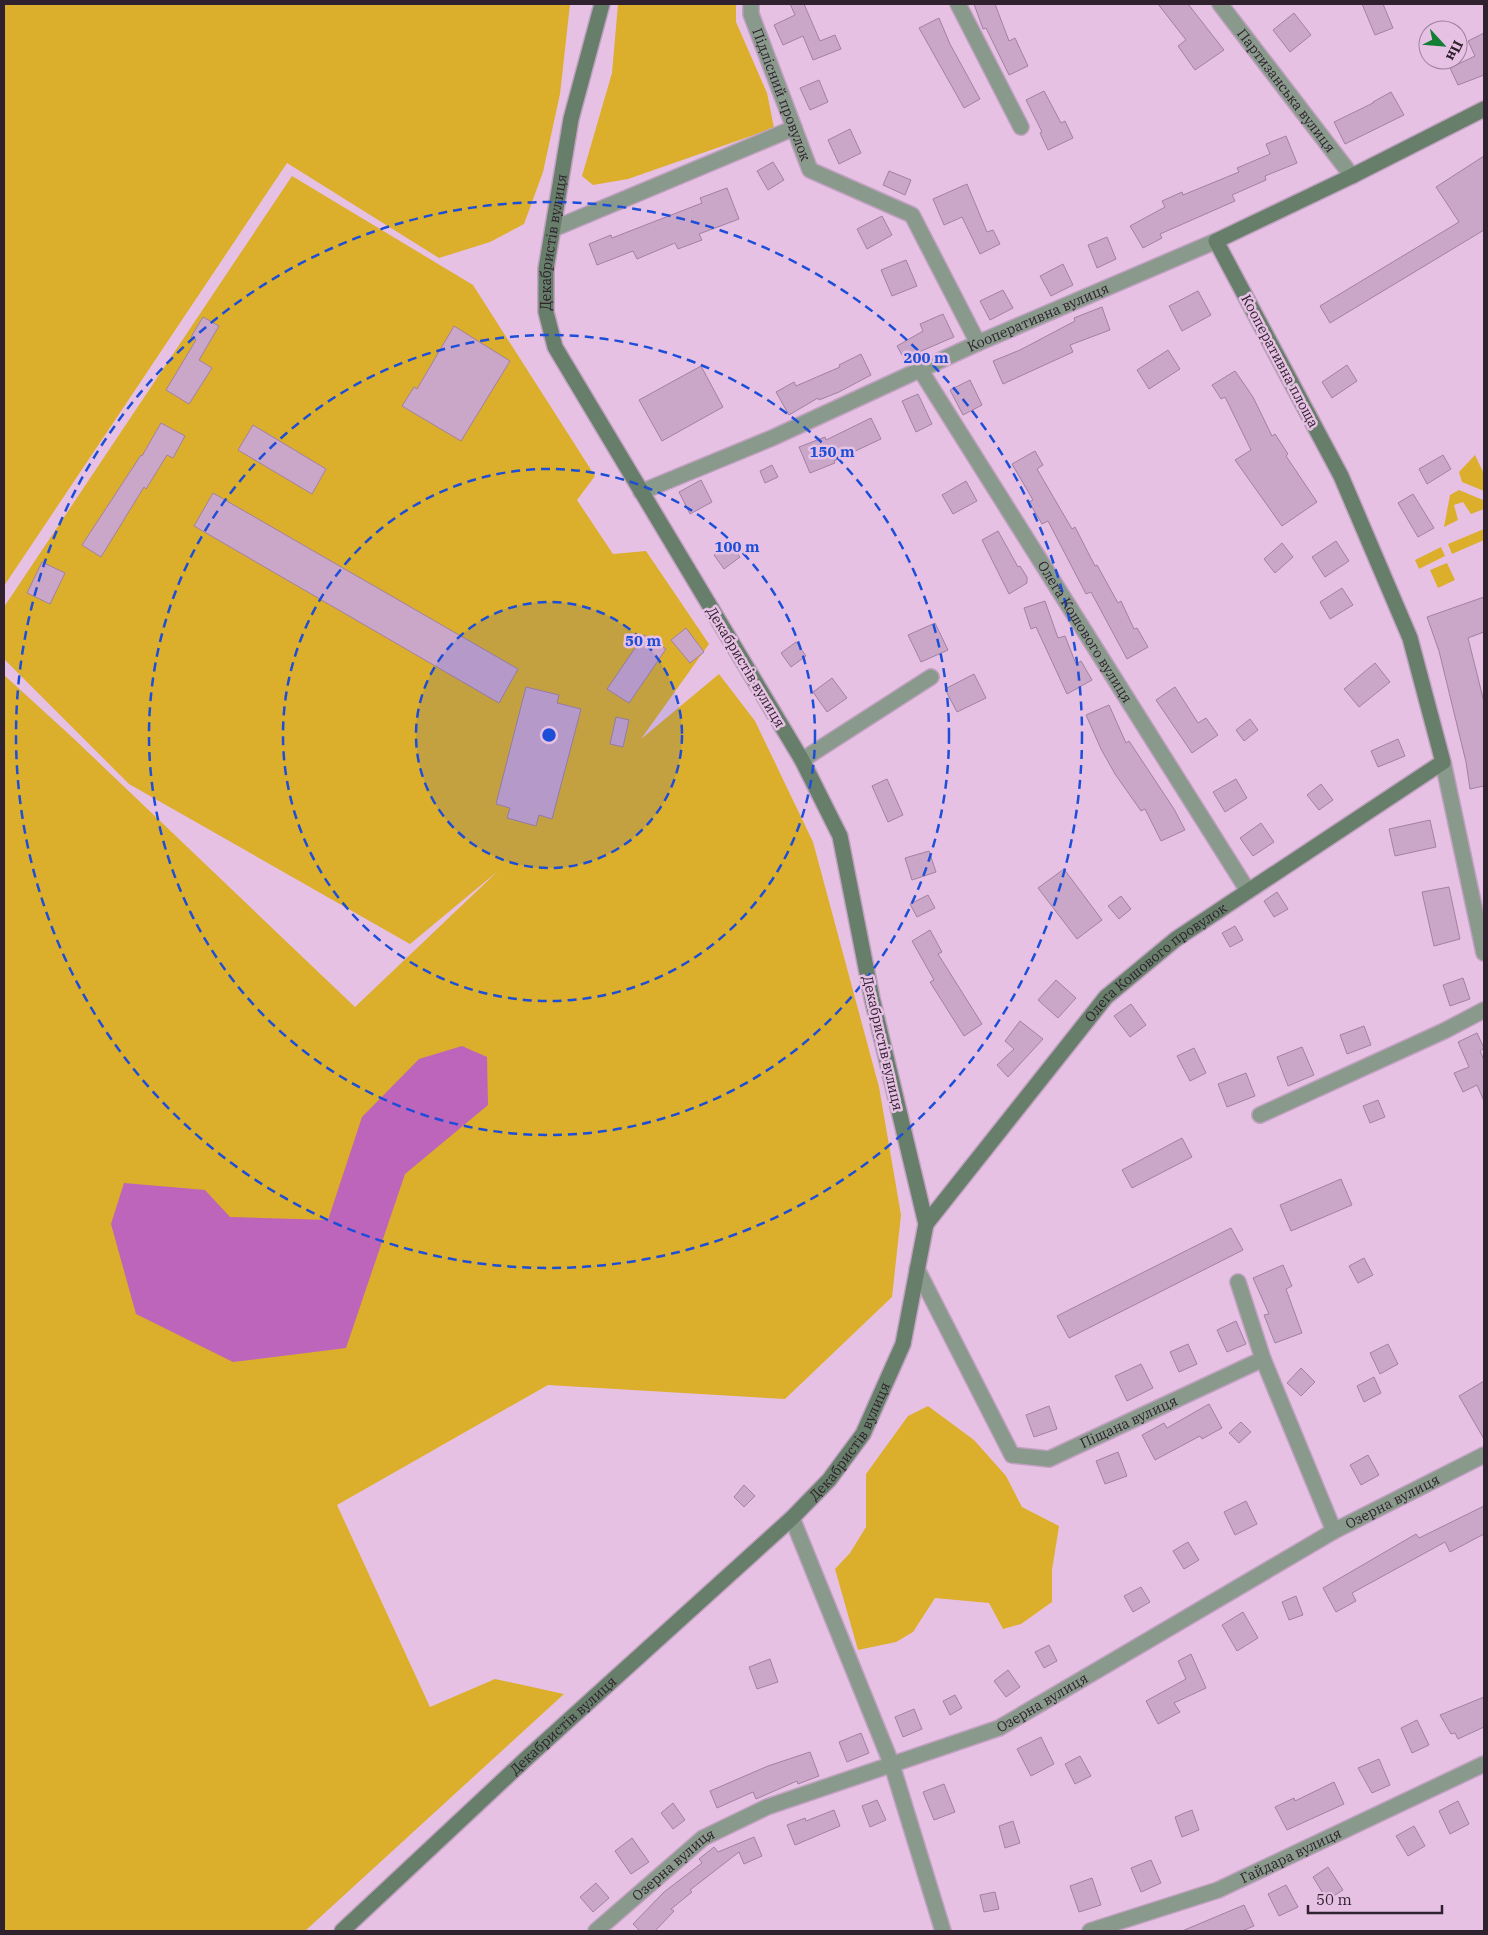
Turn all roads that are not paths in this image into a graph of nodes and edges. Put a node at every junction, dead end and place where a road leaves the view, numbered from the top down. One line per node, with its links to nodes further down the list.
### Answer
1 (602, 4): 9 (street, Декабристів вулиця)
2 (751, 4): 7 (street, Підлісний провулок)
3 (958, 4): 6 (street)
4 (1220, 4): 8 (street, Партизанська вулиця)
5 (1484, 109): 8 (street)
6 (1021, 127)
7 (794, 128): 9 (street); 11 (street, Підлісний провулок)
8 (1352, 176): 10 (street)
9 (553, 229): 13 (street, Декабристів вулиця)
10 (1216, 241): 11 (street, Кооперативна вулиця); 16 (street, Кооперативна площа)
11 (978, 343): 12 (street, Кооперативна вулиця)
12 (921, 371): 13 (street, Кооперативна вулиця); 17 (street, Олега Кошового вулиця)
13 (641, 492): 15 (street, Декабристів вулиця)
14 (931, 677): 15 (street)
15 (802, 760): 21 (street, Декабристів вулиця)
16 (1444, 762): 17 (street, Олега Кошового провулок); 18 (street)
17 (1248, 891): 21 (street, Олега Кошового провулок)
18 (1484, 953)
19 (1484, 1010): 20 (street)
20 (1260, 1115)
21 (926, 1224): 22 (street, Декабристів вулиця)
22 (917, 1269): 24 (street, Піщана вулиця); 26 (street, Декабристів вулиця)
23 (1238, 1282): 24 (street)
24 (1263, 1359): 27 (street)
25 (1484, 1455): 27 (street, Озерна вулиця)
26 (792, 1518): 29 (street); 30 (street, Декабристів вулиця)
27 (1334, 1531): 29 (street, Озерна вулиця)
28 (1484, 1764): 33 (street, Гайдара вулиця)
29 (892, 1765): 31 (street, Озерна вулиця); 32 (street)
30 (342, 1931)
31 (596, 1931)
32 (943, 1931)
33 (1090, 1931)

